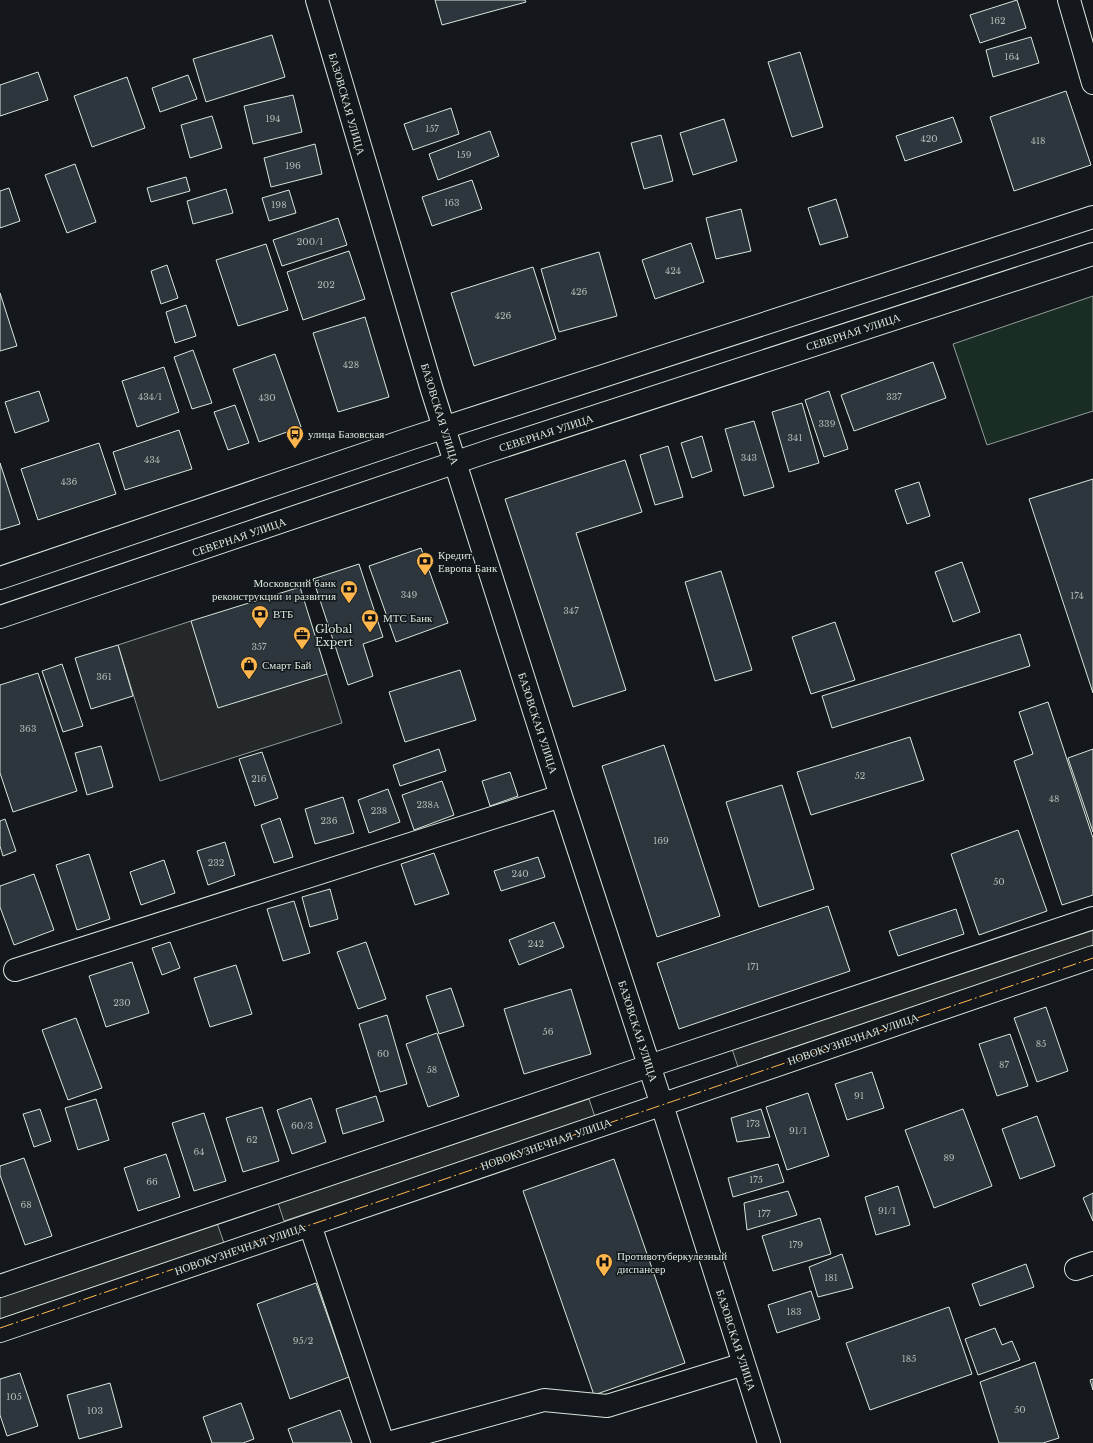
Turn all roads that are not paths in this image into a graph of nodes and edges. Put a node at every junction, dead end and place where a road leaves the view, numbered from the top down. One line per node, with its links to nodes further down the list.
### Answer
1 (317, 0): 6 (street, БАЗОВСКАЯ УЛИЦА)
2 (1069, 0): 3 (street)
3 (1093, 83)
4 (1093, 217): 6 (street)
5 (1093, 254): 7 (street, СЕВЕРНАЯ УЛИЦА)
6 (444, 428): 7 (street, БАЗОВСКАЯ УЛИЦА); 8 (street)
7 (455, 463): 9 (street, СЕВЕРНАЯ УЛИЦА); 10 (street, БАЗОВСКАЯ УЛИЦА)
8 (0, 578)
9 (0, 617)
10 (561, 796): 13 (street); 14 (street, БАЗОВСКАЯ УЛИЦА)
11 (1093, 918): 14 (street)
12 (1093, 957): 15 (street, НОВОКУЗНЕЧНАЯ УЛИЦА)
13 (14, 970)
14 (649, 1066): 15 (street, БАЗОВСКАЯ УЛИЦА); 17 (street)
15 (662, 1105): 16 (street, НОВОКУЗНЕЧНАЯ УЛИЦА); 19 (street, БАЗОВСКАЯ УЛИЦА)
16 (310, 1225): 18 (street, НОВОКУЗНЕЧНАЯ УЛИЦА); 20 (street)
17 (0, 1286)
18 (0, 1331)
19 (744, 1364): 21 (street); 22 (street, БАЗОВСКАЯ УЛИЦА)
20 (383, 1443)
21 (388, 1443)
22 (769, 1443)

